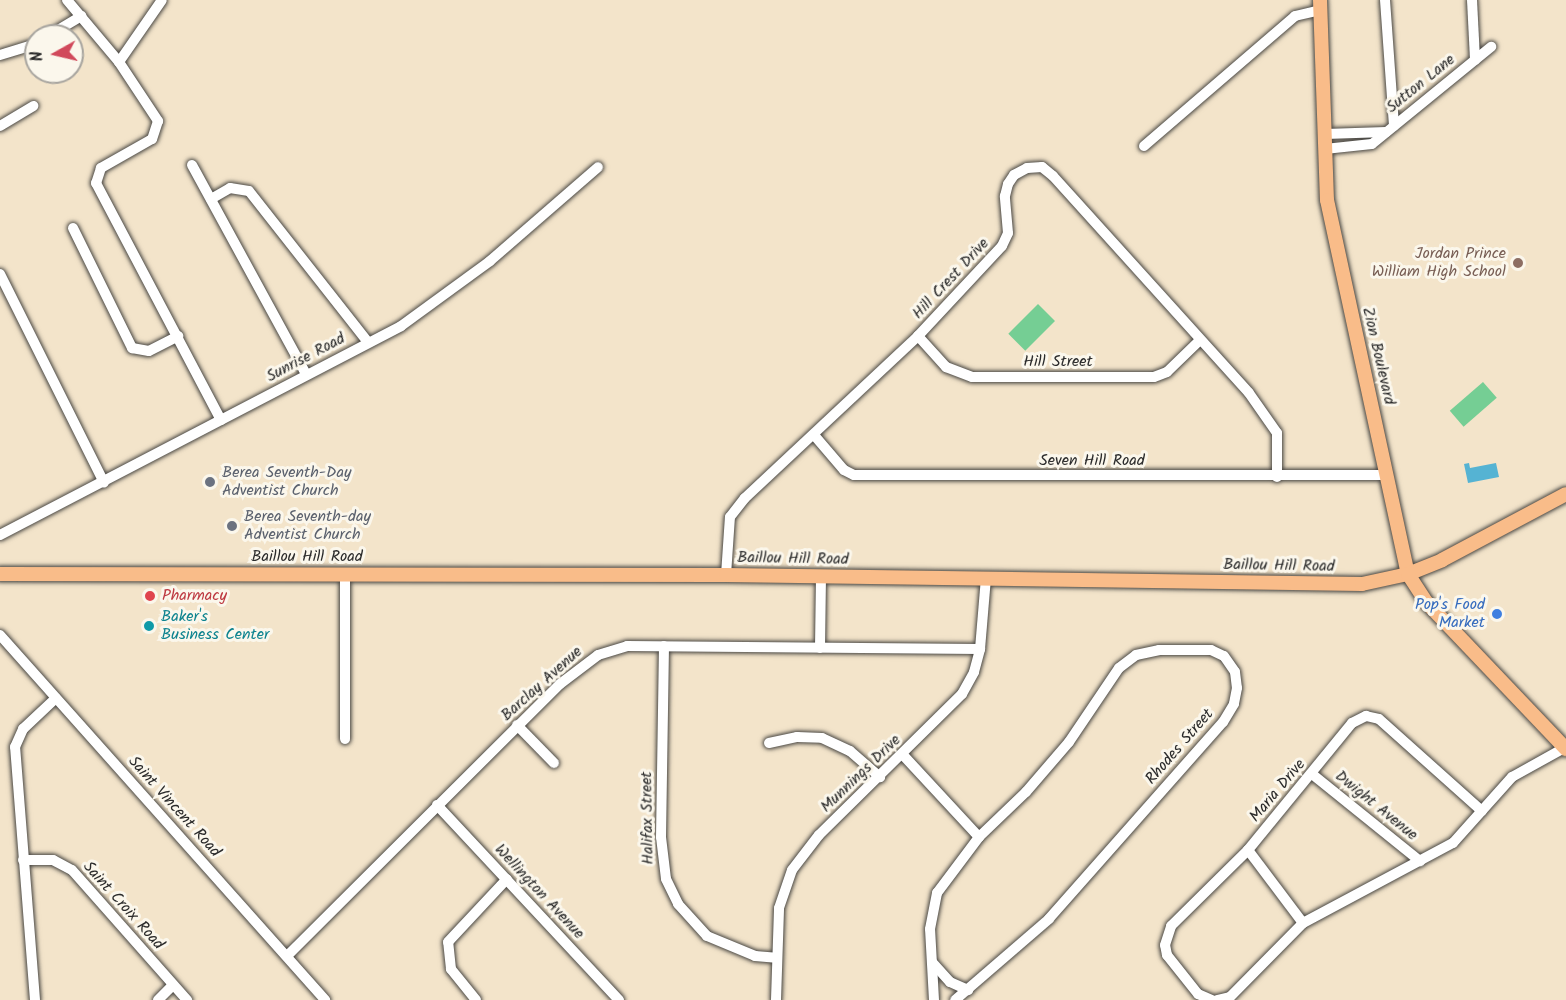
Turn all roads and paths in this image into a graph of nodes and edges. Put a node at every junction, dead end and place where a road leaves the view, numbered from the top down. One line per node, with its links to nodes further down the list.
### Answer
1 (67, 0): 6 (street)
2 (162, 0): 12 (street)
3 (1385, 0): 15 (street)
4 (1472, 0): 11 (street, Sutton Lane)
5 (1320, 5): 16 (main road, Zion Boulevard); 17 (street)
6 (81, 16): 7 (street); 12 (street)
7 (68, 24)
8 (1491, 47): 11 (street, Sutton Lane)
9 (24, 48): 10 (street)
10 (0, 55)
11 (1475, 60): 15 (street, Sutton Lane)
12 (119, 62): 24 (street)
13 (33, 106): 14 (street)
14 (0, 126)
15 (1390, 129): 16 (street, Sutton Lane); 18 (street, Sutton Lane)
16 (1325, 134): 18 (main road, Zion Boulevard)
17 (1144, 146)
18 (1325, 149): 31 (main road, Zion Boulevard)
19 (192, 165): 21 (street)
20 (598, 167): 27 (street, Sunrise Road)
21 (211, 199): 27 (street); 28 (street)
22 (73, 228): 24 (street)
23 (0, 274): 33 (street)
24 (178, 336): 29 (street)
25 (918, 336): 26 (street, Hill Street); 26 (street, Hill Crest Drive); 30 (street, Hill Crest Drive)
26 (1200, 340): 32 (street, Hill Crest Drive)
27 (368, 342): 28 (street, Sunrise Road)
28 (306, 374): 29 (street, Sunrise Road)
29 (221, 420): 33 (street, Sunrise Road)
30 (814, 435): 32 (street, Seven Hill Road); 39 (street, Hill Crest Drive)
31 (1387, 475): 32 (street, Seven Hill Road); 38 (main road, Zion Boulevard)
32 (1276, 477)
33 (104, 483): 35 (street, Sunrise Road)
34 (1566, 494): 38 (main road, Baillou Hill Road)
35 (0, 535)
36 (0, 574): 37 (main road, Baillou Hill Road)
37 (345, 574): 39 (main road, Baillou Hill Road); 48 (street)
38 (1408, 574): 41 (main road, Baillou Hill Road); 50 (main road)
39 (726, 575): 40 (main road, Baillou Hill Road)
40 (820, 576): 41 (main road, Baillou Hill Road); 44 (street)
41 (986, 578): 45 (street, Munnings Drive)
42 (0, 635): 46 (street, Saint Vincent Road)
43 (664, 646): 44 (street, Barclay Avenue); 47 (street, Barclay Avenue); 64 (street, Halifax Street)
44 (820, 648): 45 (street, Barclay Avenue)
45 (980, 649): 51 (street, Munnings Drive)
46 (56, 698): 59 (street); 63 (street, Saint Vincent Road)
47 (517, 725): 52 (street); 55 (street, Barclay Avenue)
48 (345, 739)
49 (769, 743): 54 (street)
50 (1566, 748): 56 (street)
51 (903, 755): 54 (street, Munnings Drive); 57 (street)
52 (554, 763)
53 (1312, 774): 56 (street, Maria Drive); 58 (street, Maria Drive); 60 (street, Dwight Avenue)
54 (880, 777): 64 (street, Munnings Drive)
55 (437, 805): 61 (street, Wellington Avenue); 63 (street, Barclay Avenue)
56 (1482, 811): 60 (street)
57 (979, 837): 65 (street, Rhodes Street); 67 (street, Rhodes Street)
58 (1248, 850): 62 (street); 77 (street, Maria Drive)
59 (23, 860): 66 (street, Saint Croix Road); 68 (street)
60 (1420, 861): 62 (street)
61 (507, 879): 72 (street); 73 (street, Wellington Avenue)
62 (1303, 923): 78 (street)
63 (286, 956): 71 (street, Saint Vincent Road)
64 (776, 958): 74 (street, Munnings Drive)
65 (932, 962): 67 (street); 75 (street, Rhodes Street)
66 (173, 985): 69 (street); 70 (street, Saint Croix Road)
67 (969, 990): 76 (street, Rhodes Street)
68 (34, 1000)
69 (158, 1000)
70 (187, 1000)
71 (325, 1000)
72 (476, 1000)
73 (619, 1000)
74 (776, 1000)
75 (933, 1000)
76 (955, 1000)
77 (1212, 1000)
78 (1217, 1000)

